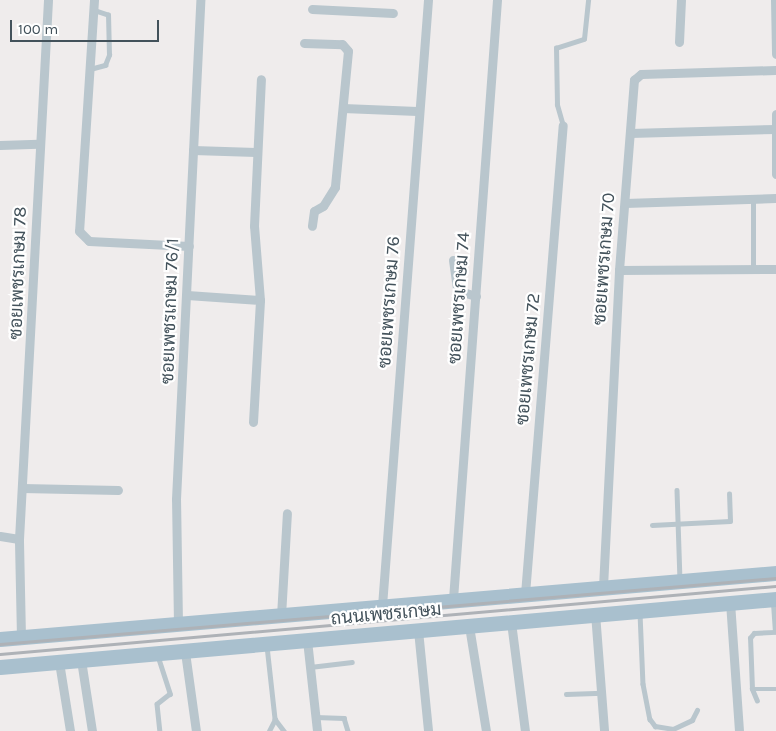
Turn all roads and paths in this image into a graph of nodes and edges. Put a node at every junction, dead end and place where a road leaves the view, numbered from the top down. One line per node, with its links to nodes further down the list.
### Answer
1 (48, 0): 27 (street, ซอยเพชรเกษม 78)
2 (94, 0): 11 (street)
3 (200, 0): 29 (street, ซอยเพชรเกษม 76/1)
4 (428, 0): 21 (street, ซอยเพชรเกษม 76)
5 (497, 0): 42 (street, ซอยเพชรเกษม 74)
6 (588, 0): 23 (lane)
7 (681, 0): 14 (street)
8 (775, 0): 13 (street)
9 (345, 5): 10 (street); 12 (street)
10 (312, 9)
11 (93, 10): 17 (street); 17 (lane)
12 (393, 13)
13 (776, 33): 16 (street)
14 (679, 42)
15 (304, 44): 20 (street)
16 (776, 54)
17 (90, 69): 36 (street)
18 (776, 70): 25 (street, ซอยเพชรเกษม 70)
19 (261, 79): 30 (street)
20 (343, 108): 21 (street); 35 (street)
21 (418, 111): 62 (street, ซอยเพชรเกษม 76)
22 (776, 114): 24 (street)
23 (563, 126): 58 (street, ซอยเพชรเกษม 72)
24 (776, 129): 25 (street); 26 (street)
25 (630, 133): 34 (street, ซอยเพชรเกษม 70)
26 (776, 140): 31 (street)
27 (38, 144): 28 (street); 45 (street, ซอยเพชรเกษม 78)
28 (0, 145)
29 (192, 150): 30 (street); 36 (street, ซอยเพชรเกษม 76/1)
30 (256, 152): 43 (street)
31 (776, 174)
32 (753, 198): 33 (street); 34 (street); 38 (lane)
33 (776, 198)
34 (625, 202): 39 (street, ซอยเพชรเกษม 70)
35 (312, 226)
36 (188, 246): 41 (street, ซอยเพชรเกษม 76/1)
37 (453, 260): 42 (street)
38 (753, 268): 39 (street); 40 (street)
39 (618, 270): 57 (street, ซอยเพชรเกษม 70)
40 (776, 270)
41 (187, 295): 43 (street); 67 (street, ซอยเพชรเกษม 76/1)
42 (476, 296): 59 (street, ซอยเพชรเกษม 74)
43 (260, 300): 44 (street)
44 (253, 422)
45 (22, 488): 46 (street); 53 (street, ซอยเพชรเกษม 78)
46 (118, 490)
47 (677, 490): 51 (lane)
48 (730, 494): 51 (lane)
49 (287, 514): 65 (street)
50 (652, 525): 51 (lane)
51 (678, 525): 55 (lane)
52 (0, 536): 53 (street)
53 (19, 539): 71 (street, ซอยเพชรเกษม 78)
54 (776, 573): 55 (main road, ถนนเพชรเกษม)
55 (680, 581): 56 (main road, ถนนเพชรเกษม)
56 (640, 585): 57 (main road, ถนนเพชรเกษม); 63 (main road)
57 (603, 587): 58 (main road, ถนนเพชรเกษม); 64 (main road)
58 (525, 594): 59 (main road, ถนนเพชรเกษม)
59 (453, 599): 62 (main road, ถนนเพชรเกษม)
60 (774, 599): 61 (main road, ถนนเพชรเกษม); 70 (lane)
61 (730, 602): 63 (main road, ถนนเพชรเกษม); 104 (street)
62 (382, 606): 65 (main road, ถนนเพชรเกษม)
63 (640, 610): 64 (main road, ถนนเพชรเกษม); 90 (lane)
64 (601, 613): 66 (main road, ถนนเพชรเกษม); 84 (street)
65 (281, 616): 67 (main road, ถนนเพชรเกษม)
66 (511, 622): 68 (main road, ถนนเพชรเกษม); 101 (street)
67 (178, 624): 71 (main road, ถนนเพชรเกษม)
68 (469, 626): 69 (main road, ถนนเพชรเกษม); 100 (street)
69 (418, 630): 73 (main road, ถนนเพชรเกษม); 99 (street)
70 (775, 632): 83 (lane)
71 (21, 637): 72 (main road, ถนนเพชรเกษม)
72 (0, 639)
73 (307, 640): 74 (main road, ถนนเพชรเกษม); 81 (street)
74 (266, 644): 75 (main road, ถนนเพชรเกษม); 89 (lane)
75 (185, 652): 76 (main road, ถนนเพชรเกษม); 94 (street)
76 (158, 654): 77 (main road, ถนนเพชรเกษม); 93 (lane)
77 (81, 660): 78 (main road, ถนนเพชรเกษม); 92 (street)
78 (59, 662): 80 (main road, ถนนเพชรเกษม); 91 (street)
79 (352, 662): 81 (lane)
80 (0, 667)
81 (310, 667): 88 (street)
82 (776, 689): 83 (lane)
83 (752, 690): 86 (lane)
84 (602, 693): 85 (lane); 102 (street)
85 (566, 694)
86 (757, 701)
87 (697, 710): 90 (lane)
88 (315, 717): 97 (street); 98 (lane)
89 (275, 720): 95 (lane); 96 (lane)
90 (682, 725): 103 (lane)
91 (70, 731)
92 (92, 731)
93 (160, 731)
94 (196, 731)
95 (269, 731)
96 (284, 731)
97 (317, 731)
98 (348, 731)
99 (428, 731)
100 (486, 731)
101 (525, 731)
102 (604, 731)
103 (687, 731)
104 (739, 731)

